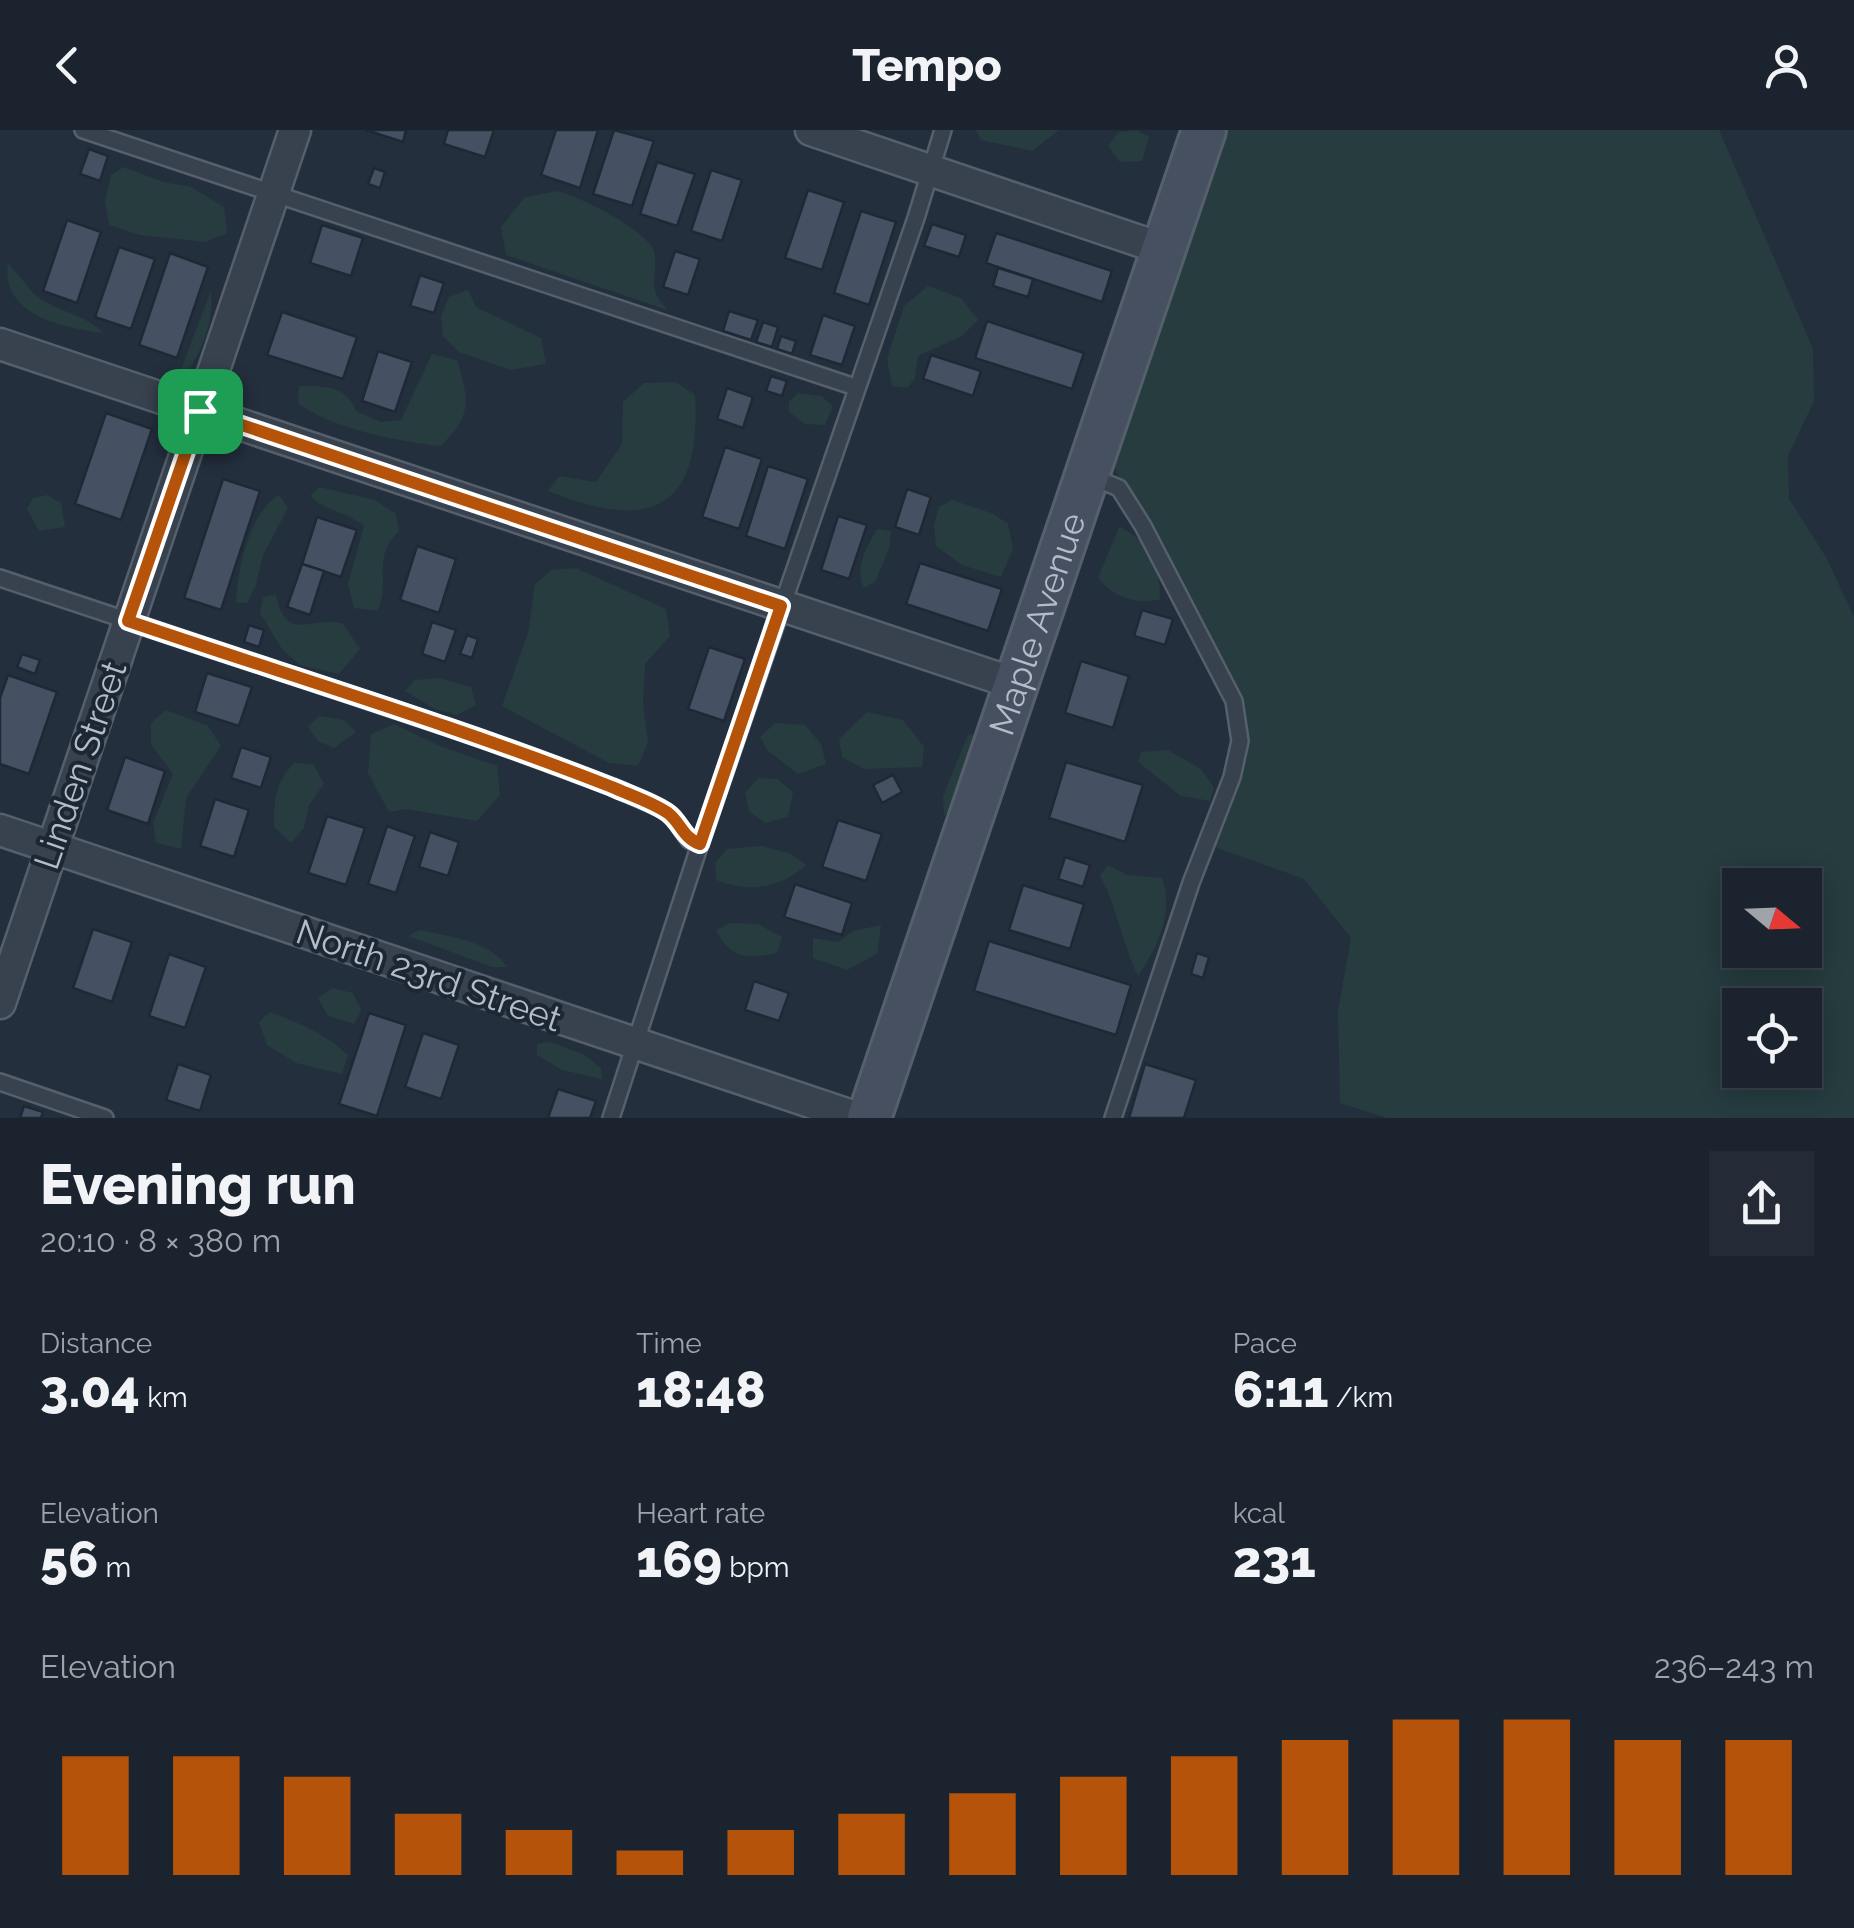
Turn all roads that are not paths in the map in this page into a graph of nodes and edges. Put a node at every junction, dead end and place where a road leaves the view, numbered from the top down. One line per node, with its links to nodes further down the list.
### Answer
1 (83, 130): 7 (lane)
2 (295, 130): 7 (street, Linden Street)
3 (811, 130): 6 (street)
4 (943, 130): 6 (lane)
5 (1204, 130): 8 (main road, Maple Avenue)
6 (930, 170): 8 (street); 10 (lane)
7 (274, 193): 10 (lane); 11 (street, Linden Street)
8 (1163, 249): 12 (main road, Maple Avenue)
9 (0, 344): 11 (street)
10 (856, 386): 14 (lane)
11 (200, 411): 14 (street); 15 (street, Linden Street)
12 (1086, 475): 16 (main road, Maple Avenue); 27 (lane)
13 (0, 578): 15 (lane)
14 (781, 606): 16 (street); 18 (lane)
15 (128, 621): 18 (lane); 19 (street, Linden Street)
16 (1016, 684): 26 (main road, Maple Avenue)
17 (0, 830): 19 (street, North 23rd Street)
18 (700, 844): 21 (lane)
19 (52, 848): 20 (street, Linden Street); 21 (street, North 23rd Street)
20 (0, 1003)
21 (635, 1044): 24 (lane); 25 (street, North 23rd Street)
22 (0, 1082): 23 (lane)
23 (105, 1118)
24 (612, 1118)
25 (858, 1118)
26 (869, 1118)
27 (1114, 1118)

